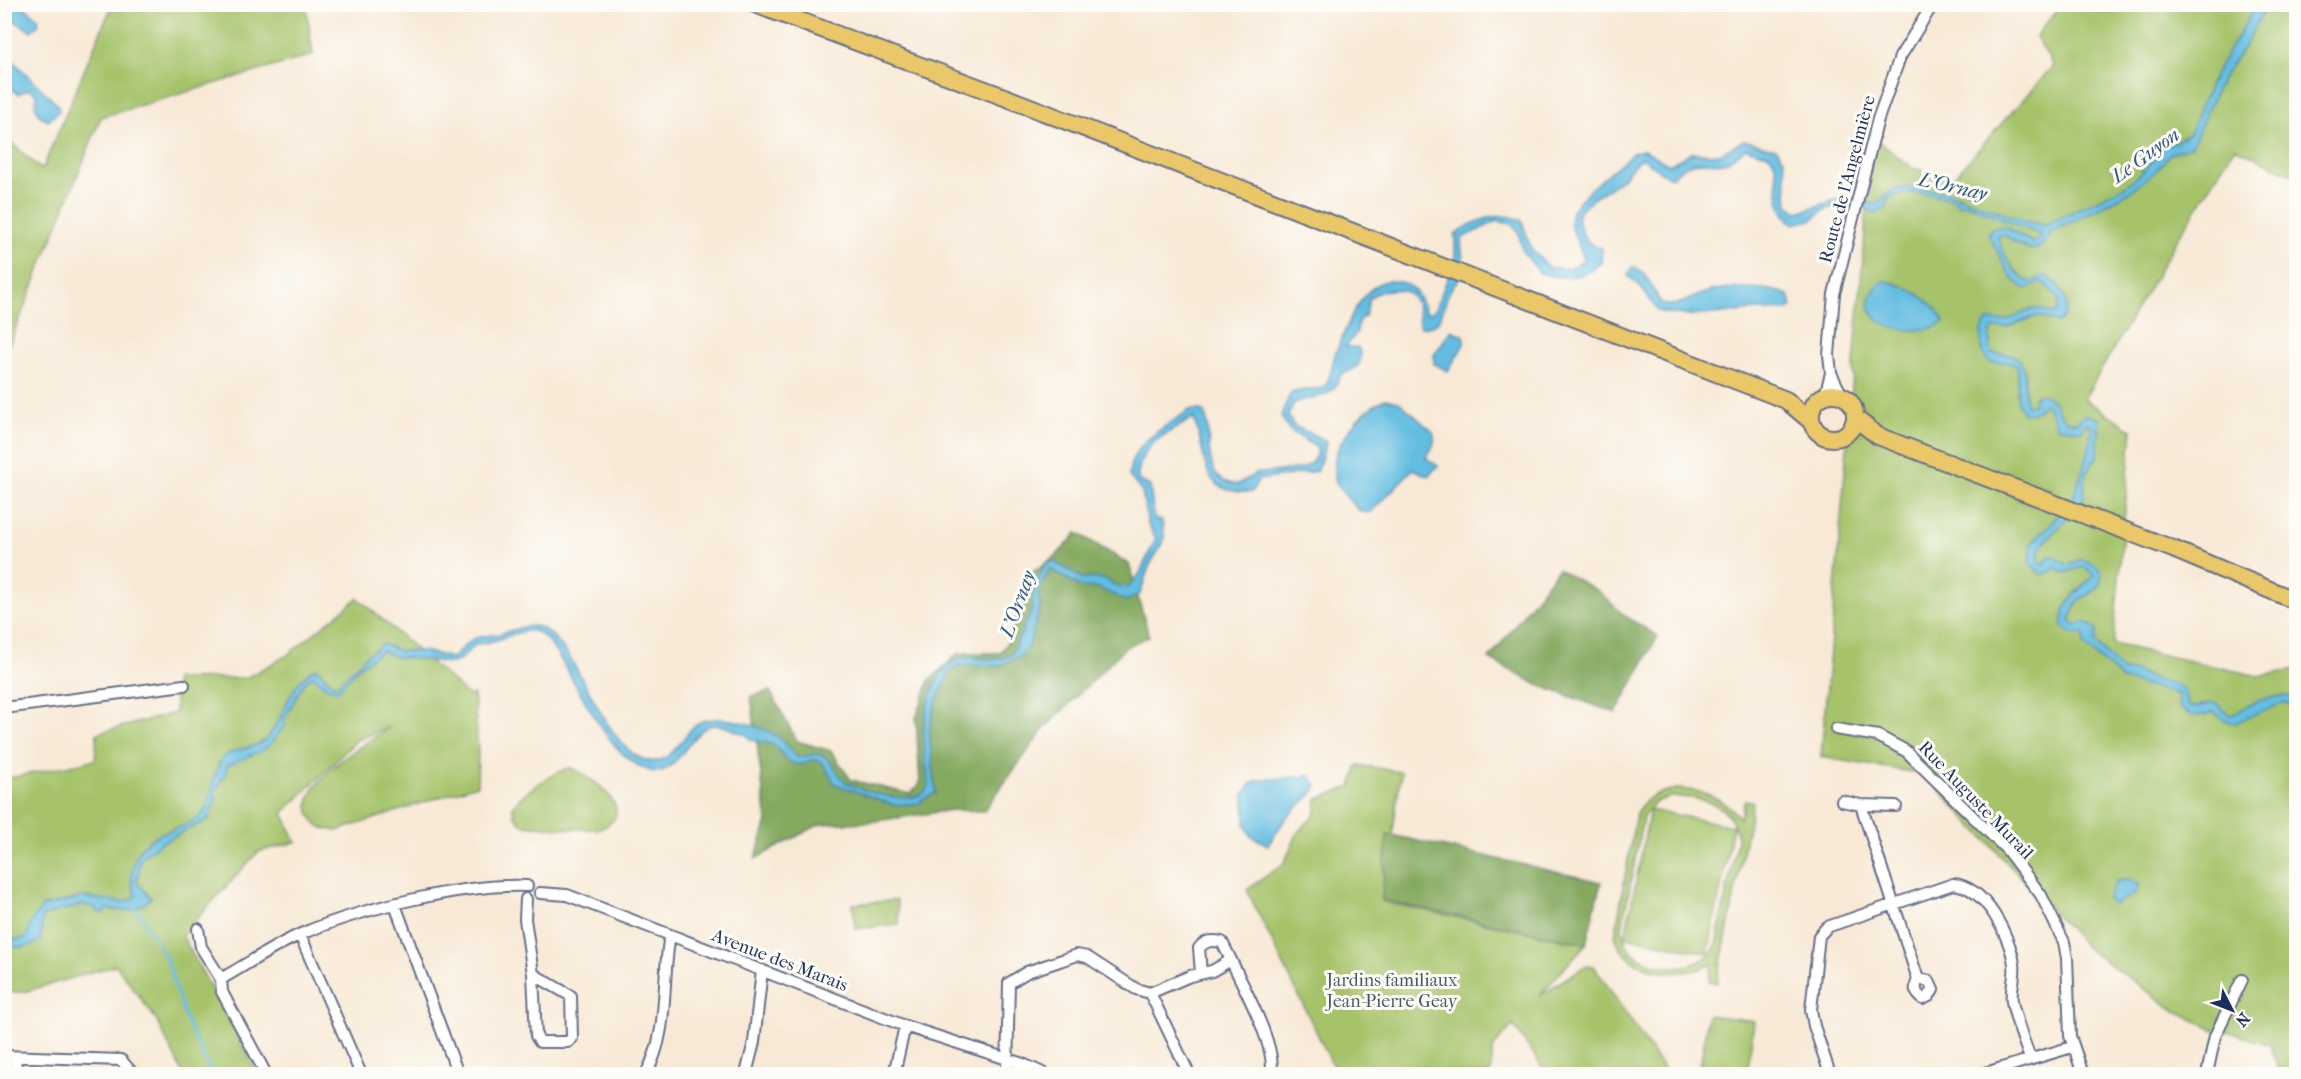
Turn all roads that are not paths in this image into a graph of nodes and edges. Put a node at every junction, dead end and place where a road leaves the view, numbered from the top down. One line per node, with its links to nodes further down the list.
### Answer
1 (755, 4): 6 (main road)
2 (1933, 4): 3 (street, Route de l'Angelmière)
3 (1831, 373): 4 (street, Route de l'Angelmière); 5 (street, Route de l'Angelmière)
4 (1842, 396): 5 (main road); 7 (main road)
5 (1821, 398): 6 (main road); 8 (main road)
6 (1786, 400): 8 (main road)
7 (1856, 418): 9 (main road); 10 (main road)
8 (1812, 422): 9 (main road)
9 (1847, 434): 10 (main road)
10 (1878, 436): 11 (main road)
11 (2296, 601)
12 (184, 685): 13 (street)
13 (4, 708)
14 (1836, 729): 33 (street, Rue Auguste Murail)
15 (1842, 801): 16 (street)
16 (1861, 805): 17 (street); 19 (street)
17 (1896, 807)
18 (531, 895): 20 (street, Avenue des Marais); 23 (street, Avenue des Marais); 27 (street)
19 (1892, 904): 29 (street); 35 (street); 49 (street)
20 (394, 905): 22 (street, Avenue des Marais); 41 (street)
21 (198, 929): 28 (street)
22 (300, 935): 28 (street, Avenue des Marais); 40 (street)
23 (670, 935): 25 (street, Avenue des Marais); 42 (street)
24 (1231, 960): 26 (street); 26 (street); 48 (street)
25 (762, 970): 32 (street, Avenue des Marais); 43 (street)
26 (1201, 973): 31 (street)
27 (532, 974): 27 (street)
28 (222, 979): 39 (street)
29 (1918, 979)
30 (2242, 980): 52 (street)
31 (1150, 993): 36 (street); 47 (street)
32 (904, 1026): 36 (street, Avenue des Marais); 44 (street)
33 (2072, 1047): 35 (street); 51 (street, Rue Auguste Murail)
34 (10, 1057): 37 (street); 38 (street)
35 (2030, 1059): 50 (street)
36 (1008, 1060): 45 (street); 46 (street, Avenue des Marais)
37 (15, 1074)
38 (133, 1074)
39 (266, 1074)
40 (361, 1074)
41 (458, 1074)
42 (646, 1074)
43 (746, 1074)
44 (894, 1074)
45 (1007, 1074)
46 (1046, 1074)
47 (1189, 1074)
48 (1270, 1074)
49 (1830, 1074)
50 (1982, 1074)
51 (2083, 1074)
52 (2207, 1074)

